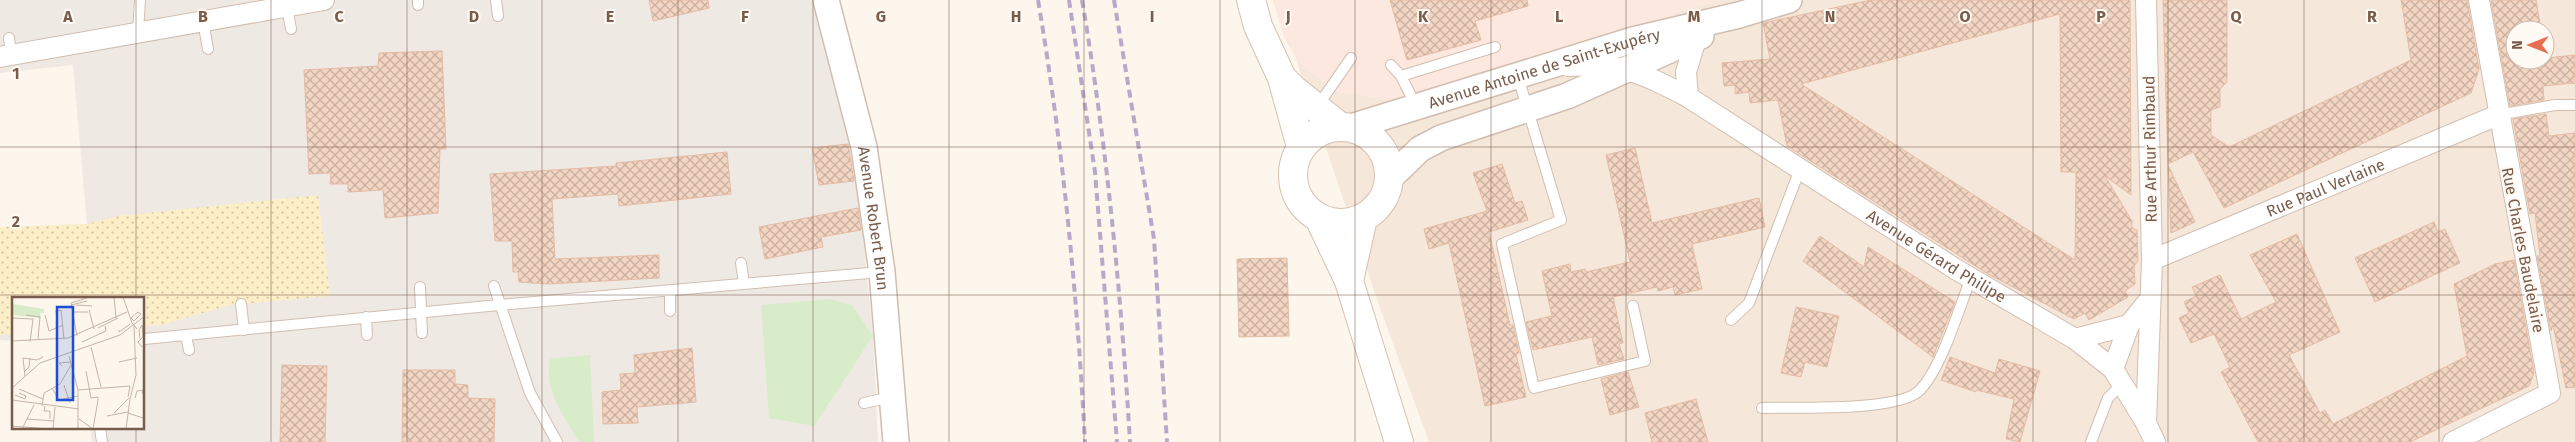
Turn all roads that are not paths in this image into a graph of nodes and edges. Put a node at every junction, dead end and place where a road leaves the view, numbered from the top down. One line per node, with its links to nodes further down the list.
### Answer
1 (140, 0): 14 (lane)
2 (324, 0): 9 (street)
3 (496, 0): 11 (lane)
4 (826, 0): 40 (street, Avenue Robert Brun)
5 (1251, 0): 25 (main road)
6 (1789, 0): 10 (street, Avenue Antoine de Saint-Exupéry)
7 (2146, 0): 38 (street, Rue Arthur Rimbaud)
8 (2479, 0): 31 (street, Rue Charles Baudelaire)
9 (273, 6): 12 (street); 13 (lane)
10 (1739, 15): 15 (street, Avenue Antoine de Saint-Exupéry); 21 (street, Avenue Antoine de Saint-Exupéry)
11 (498, 16)
12 (203, 22): 14 (street); 17 (lane)
13 (290, 29)
14 (138, 33): 18 (street)
15 (1696, 39): 22 (street, Avenue Antoine de Saint-Exupéry); 26 (street)
16 (1495, 47): 23 (lane)
17 (208, 49)
18 (7, 50)
19 (1351, 58): 29 (lane)
20 (1391, 65): 23 (lane)
21 (1552, 67): 22 (street, Avenue Gérard Philipe); 24 (street, Avenue Antoine de Saint-Exupéry)
22 (1627, 69): 26 (street, Avenue Gérard Philipe); 30 (street, Avenue Antoine de Saint-Exupéry)
23 (1401, 76): 28 (lane)
24 (1518, 77): 28 (street, Avenue Antoine de Saint-Exupéry); 30 (lane)
25 (1282, 78): 29 (main road); 33 (main road)
26 (1688, 97): 34 (street, Avenue Gérard Philipe)
27 (2575, 105): 31 (lane)
28 (1417, 107): 32 (street, Avenue Antoine de Saint-Exupéry)
29 (1316, 108): 32 (main road)
30 (1527, 109): 35 (street, Avenue Antoine de Saint-Exupéry); 50 (lane)
31 (2498, 115): 38 (street, Rue Paul Verlaine); 74 (street, Rue Charles Baudelaire)
32 (1345, 126): 33 (main road); 35 (main road)
33 (1301, 147): 36 (main road)
34 (1800, 169): 41 (street, Avenue Gérard Philipe); 54 (lane)
35 (1390, 178): 37 (main road)
36 (1319, 218): 37 (main road); 42 (main road)
37 (1363, 218): 42 (main road)
38 (2152, 260): 47 (street, Rue Arthur Rimbaud)
39 (741, 263): 43 (lane)
40 (882, 272): 43 (lane); 65 (street, Avenue Robert Brun)
41 (1971, 278): 61 (street, Avenue Gérard Philipe); 67 (lane)
42 (1349, 281): 71 (main road)
43 (744, 284): 46 (lane)
44 (494, 286): 49 (lane)
45 (420, 287): 52 (lane)
46 (670, 291): 49 (lane); 51 (lane)
47 (2150, 299): 55 (street); 63 (street, Rue Arthur Rimbaud)
48 (241, 304): 56 (lane)
49 (499, 305): 52 (lane); 69 (lane)
50 (1633, 306)
51 (670, 311)
52 (421, 312): 53 (lane); 57 (lane)
53 (366, 317): 56 (lane); 58 (lane)
54 (1731, 320)
55 (2129, 325): 61 (street); 64 (street)
56 (244, 330): 59 (lane)
57 (422, 333)
58 (367, 335)
59 (186, 336): 60 (lane); 62 (lane)
60 (145, 339)
61 (2075, 339): 64 (street, Avenue Gérard Philipe)
62 (189, 350)
63 (2148, 354): 64 (street); 68 (street, Rue Arthur Rimbaud)
64 (2118, 377): 68 (street, Avenue Gérard Philipe); 72 (lane)
65 (893, 397): 66 (lane); 70 (street, Avenue Robert Brun)
66 (864, 403)
67 (1762, 408)
68 (2146, 423): 73 (street, Avenue Gérard Philipe)
69 (557, 442)
70 (896, 442)
71 (1399, 442)
72 (2090, 442)
73 (2155, 442)
74 (2453, 442)

